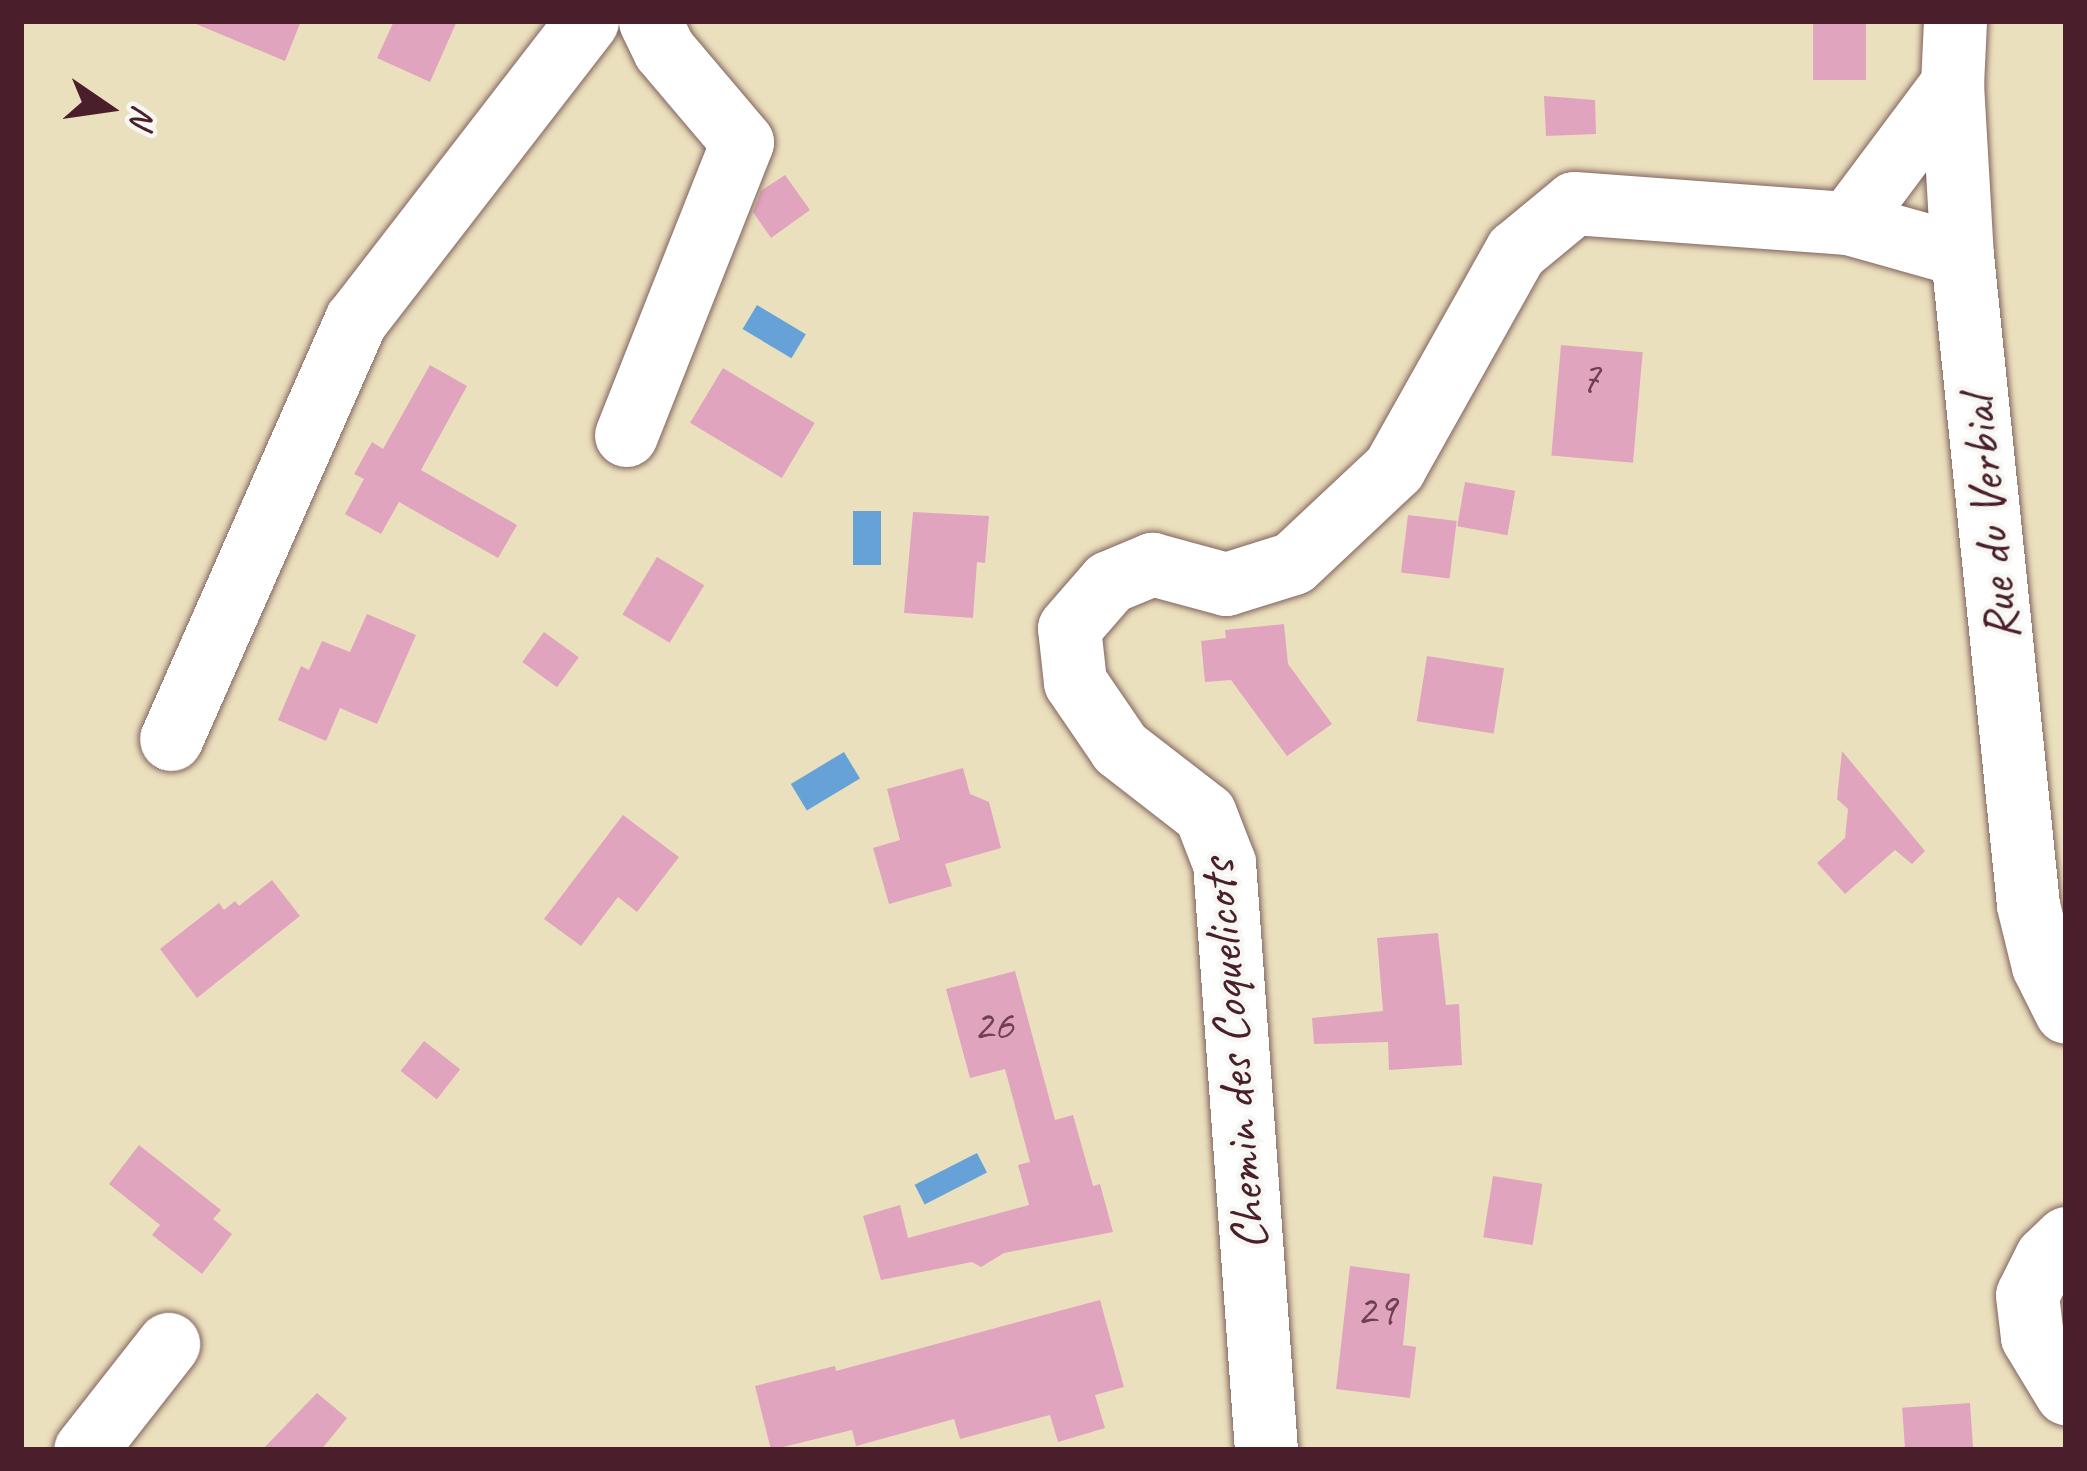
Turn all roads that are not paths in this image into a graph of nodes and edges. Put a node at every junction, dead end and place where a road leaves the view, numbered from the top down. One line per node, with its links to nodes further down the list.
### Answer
1 (586, 21): 8 (street)
2 (650, 21): 7 (street)
3 (1955, 21): 4 (street, Rue du Verbial)
4 (1952, 84): 5 (street); 6 (street, Rue du Verbial)
5 (1848, 223): 6 (street, Chemin des Coquelicots); 14 (street, Chemin des Coquelicots)
6 (1962, 255): 9 (street, Rue du Verbial)
7 (626, 435)
8 (171, 739)
9 (2066, 1011)
10 (2066, 1238): 12 (street)
11 (168, 1344): 13 (street)
12 (2066, 1393)
13 (85, 1450)
14 (1266, 1450)

